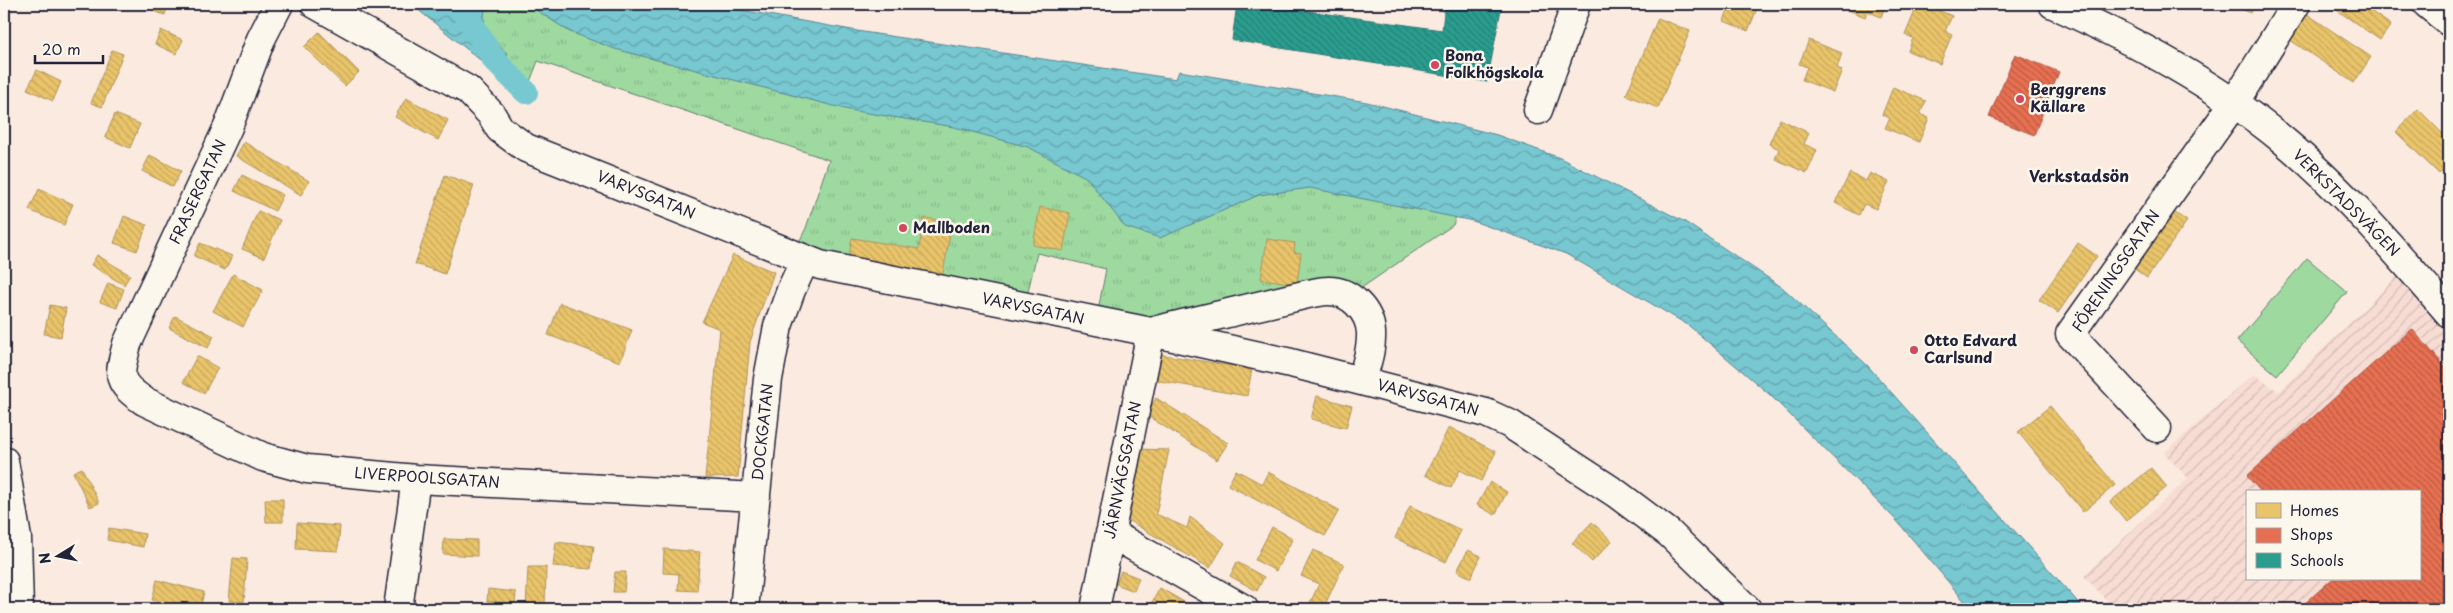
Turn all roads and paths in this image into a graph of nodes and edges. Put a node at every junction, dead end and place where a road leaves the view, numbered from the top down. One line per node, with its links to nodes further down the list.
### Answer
1 (279, 4): 13 (street, FRASERGATAN)
2 (314, 4): 10 (street, VARVSGATAN)
3 (1576, 4): 9 (street)
4 (2052, 4): 8 (street, VERKSTADSVÄGEN)
5 (2296, 4): 8 (street)
6 (2427, 4): 7 (street)
7 (2449, 22)
8 (2234, 103): 11 (street, VERKSTADSVÄGEN); 15 (street, FÖRENINGSGATAN)
9 (1538, 110)
10 (805, 260): 12 (street, VARVSGATAN); 18 (street, DOCKGATAN)
11 (2449, 313)
12 (1151, 332): 14 (street, VARVSGATAN); 14 (street); 19 (street, JÄRNVÄGSGATAN)
13 (121, 380): 17 (street, LIVERPOOLSGATAN)
14 (1362, 380): 25 (street, VARVSGATAN)
15 (2158, 428)
16 (4, 461): 20 (street)
17 (416, 479): 18 (street, LIVERPOOLSGATAN); 21 (street)
18 (756, 497): 22 (street, DOCKGATAN)
19 (1110, 533): 23 (street, JÄRNVÄGSGATAN); 24 (street)
20 (19, 609)
21 (398, 609)
22 (744, 609)
23 (1095, 609)
24 (1244, 609)
25 (1747, 609)

